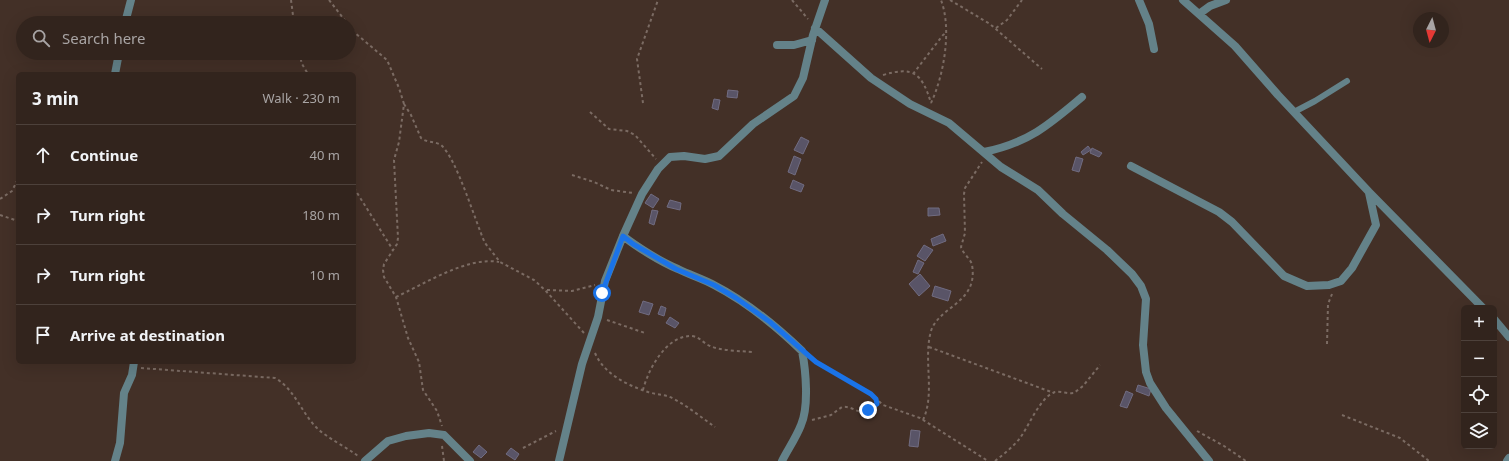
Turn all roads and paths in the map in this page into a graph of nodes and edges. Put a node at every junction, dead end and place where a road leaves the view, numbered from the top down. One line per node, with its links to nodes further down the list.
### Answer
1 (131, 0): 14 (street)
2 (291, 0): 15 (path)
3 (329, 0): 16 (path)
4 (658, 0): 33 (path)
5 (792, 0): 17 (path)
6 (825, 0): 17 (street)
7 (941, 0): 19 (path)
8 (950, 0): 18 (path)
9 (1022, 0): 18 (path)
10 (1139, 0): 23 (street)
11 (1183, 0): 13 (street)
12 (1226, 0): 13 (street)
13 (1199, 14): 37 (street)
14 (127, 16)
15 (293, 16)
16 (342, 16)
17 (816, 26): 21 (street); 30 (street)
18 (996, 28): 26 (path)
19 (946, 33): 29 (path); 34 (path)
20 (356, 34): 35 (path)
21 (812, 40): 22 (street); 40 (street)
22 (777, 45)
23 (1154, 49)
24 (118, 60): 27 (street)
25 (301, 60): 28 (path)
26 (1042, 69)
27 (115, 72)
28 (307, 72)
29 (913, 74): 30 (path); 34 (path)
30 (871, 78): 38 (street)
31 (1347, 82): 37 (lane)
32 (1082, 97): 39 (street)
33 (642, 103)
34 (931, 103): 38 (path)
35 (404, 104): 51 (path); 52 (path)
36 (590, 112): 40 (path)
37 (1294, 112): 45 (street)
38 (937, 117): 39 (street)
39 (983, 151): 64 (path); 88 (street)
40 (660, 165): 46 (street)
41 (1131, 166): 54 (street)
42 (572, 176): 46 (path)
43 (16, 183): 47 (path)
44 (356, 191): 51 (path)
45 (1369, 192): 54 (street); 57 (street)
46 (642, 194): 50 (street)
47 (0, 199)
48 (0, 214): 49 (path)
49 (16, 220)
50 (623, 236): 53 (street); 65 (street)
51 (393, 250): 56 (path)
52 (500, 262): 55 (path); 56 (path)
53 (606, 281): 55 (path); 58 (street)
54 (1341, 281): 63 (path)
55 (546, 290): 62 (path)
56 (396, 297): 78 (path)
57 (1480, 305)
58 (598, 317): 60 (path); 62 (street)
59 (1497, 323): 61 (street)
60 (645, 333)
61 (1509, 336)
62 (590, 338): 69 (path); 74 (street)
63 (1327, 344)
64 (929, 347): 70 (path); 73 (path)
65 (802, 351): 71 (path); 75 (street)
66 (753, 352): 69 (path)
67 (134, 365): 81 (path); 82 (street)
68 (1100, 365): 70 (path)
69 (643, 390): 76 (path)
70 (1054, 393): 87 (path)
71 (876, 399): 73 (path); 75 (path)
72 (1342, 415): 90 (path)
73 (923, 420): 86 (path)
74 (568, 424): 79 (path); 84 (street)
75 (801, 425): 85 (street)
76 (715, 427)
77 (1194, 429): 89 (path)
78 (444, 435): 81 (street); 83 (street)
79 (522, 448)
80 (1509, 458): 91 (street)
81 (362, 459)
82 (115, 461)
83 (470, 461)
84 (559, 461)
85 (782, 461)
86 (988, 461)
87 (995, 461)
88 (1208, 461)
89 (1246, 461)
90 (1429, 461)
91 (1507, 461)

